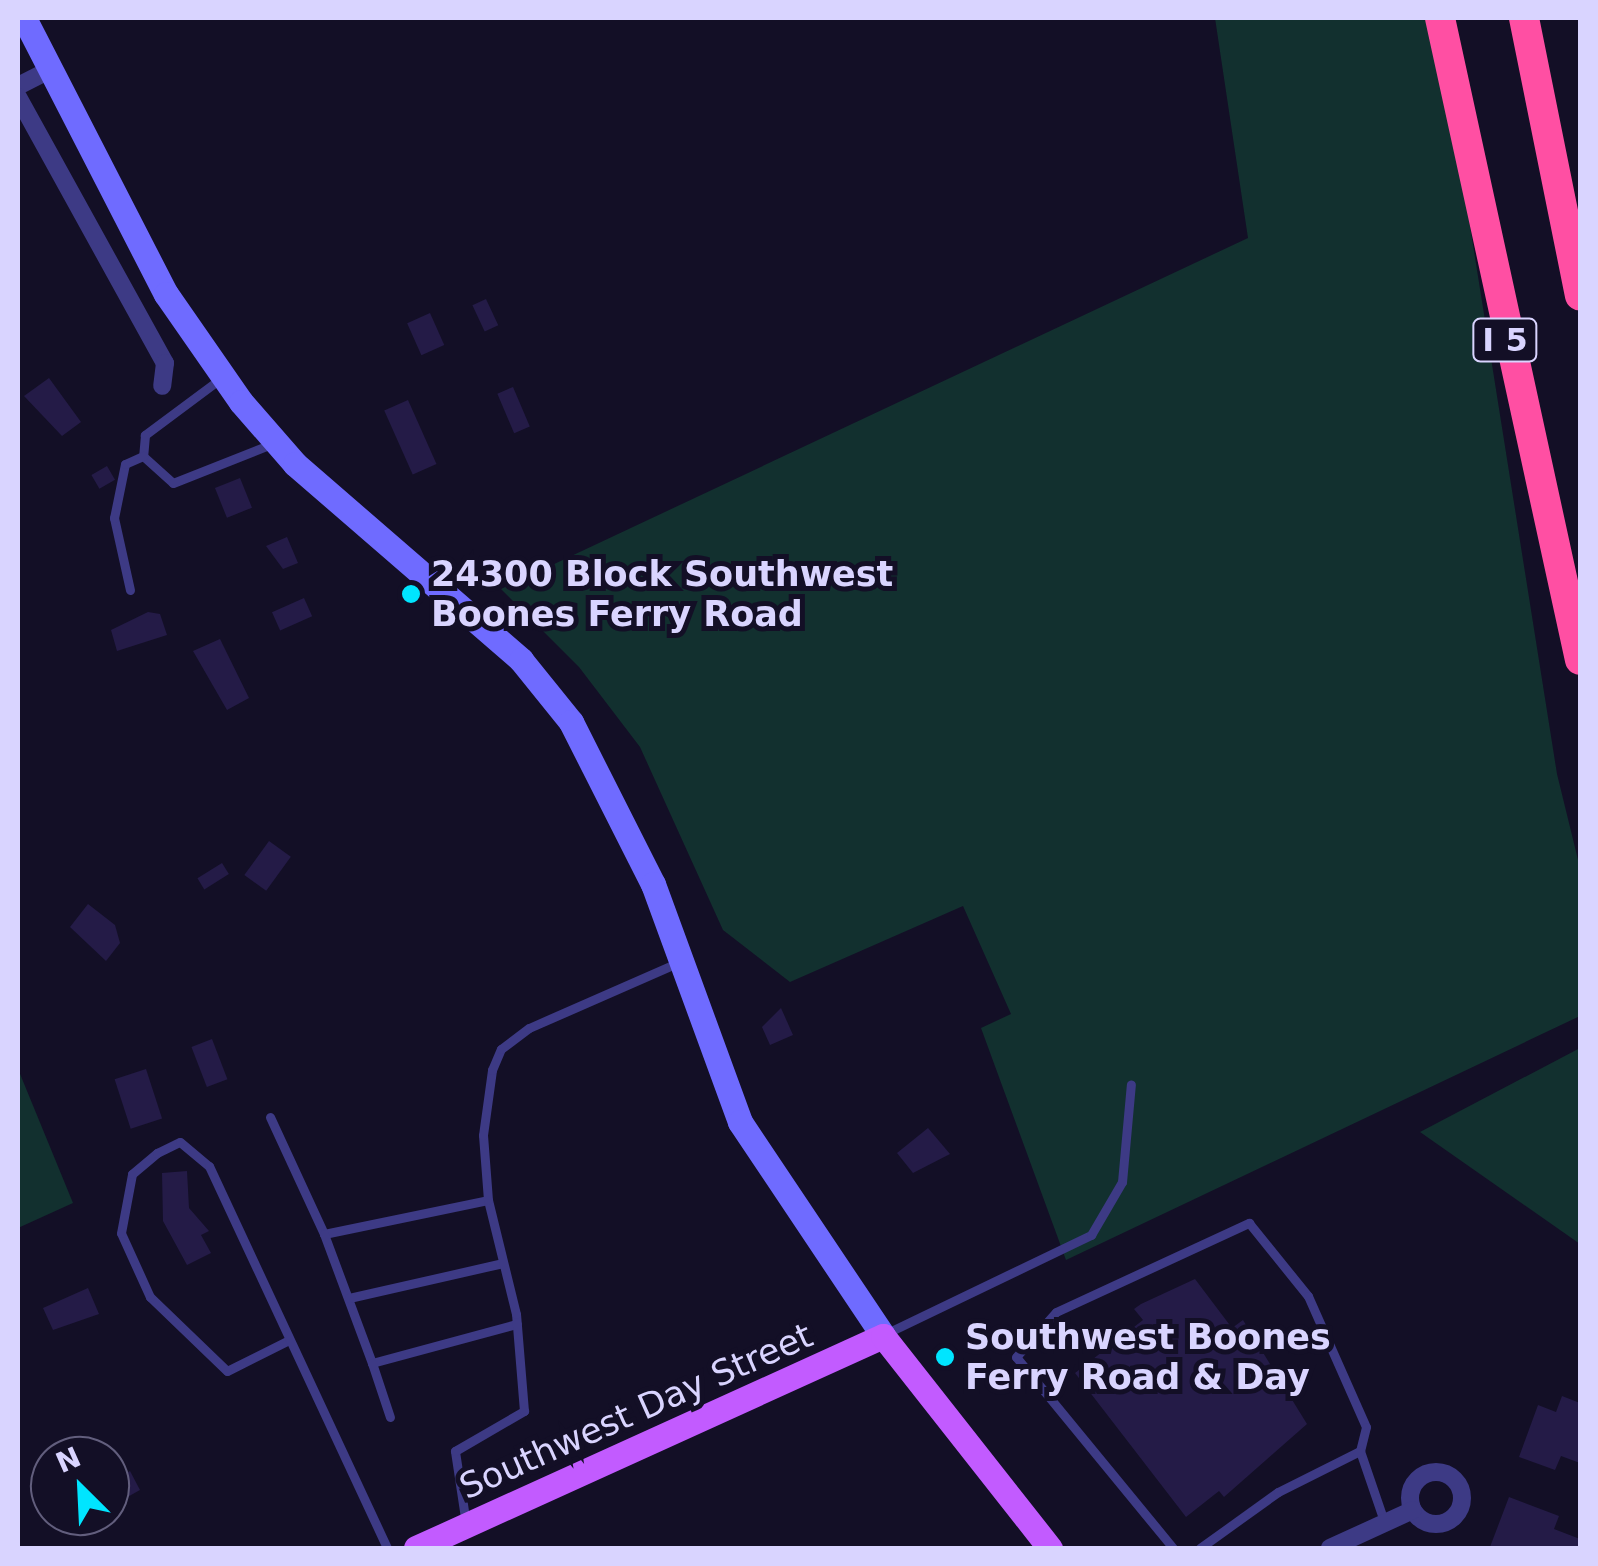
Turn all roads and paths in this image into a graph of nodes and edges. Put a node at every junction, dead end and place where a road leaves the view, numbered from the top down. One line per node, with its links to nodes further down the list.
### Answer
1 (24, 18): 4 (main road)
2 (1440, 18): 13 (highway, I 5)
3 (1524, 18): 7 (highway, I 5)
4 (51, 69): 5 (street); 8 (main road)
5 (18, 86)
6 (18, 98): 9 (street)
7 (1580, 295)
8 (223, 378): 10 (main road); 11 (lane)
9 (162, 386)
10 (276, 442): 11 (lane); 14 (main road)
11 (142, 456): 12 (lane)
12 (130, 590)
13 (1580, 660)
14 (682, 960): 17 (lane); 22 (main road)
15 (1131, 1084): 22 (lane)
16 (270, 1117): 18 (lane)
17 (488, 1200): 18 (lane); 19 (lane)
18 (324, 1234): 20 (lane)
19 (504, 1262): 20 (lane); 21 (lane)
20 (349, 1298): 24 (lane)
21 (518, 1324): 24 (lane); 29 (lane)
22 (883, 1336): 29 (main road, Southwest Day Street); 32 (main road)
23 (289, 1340): 23 (lane); 30 (lane)
24 (372, 1363): 25 (lane)
25 (390, 1417)
26 (1360, 1452): 28 (lane); 33 (lane); 34 (lane)
27 (1413, 1510): 28 (street)
28 (1386, 1524): 35 (street)
29 (467, 1526): 31 (main road, Southwest Day Street)
30 (387, 1548)
31 (416, 1548)
32 (1050, 1548)
33 (1173, 1548)
34 (1200, 1548)
35 (1330, 1548)

